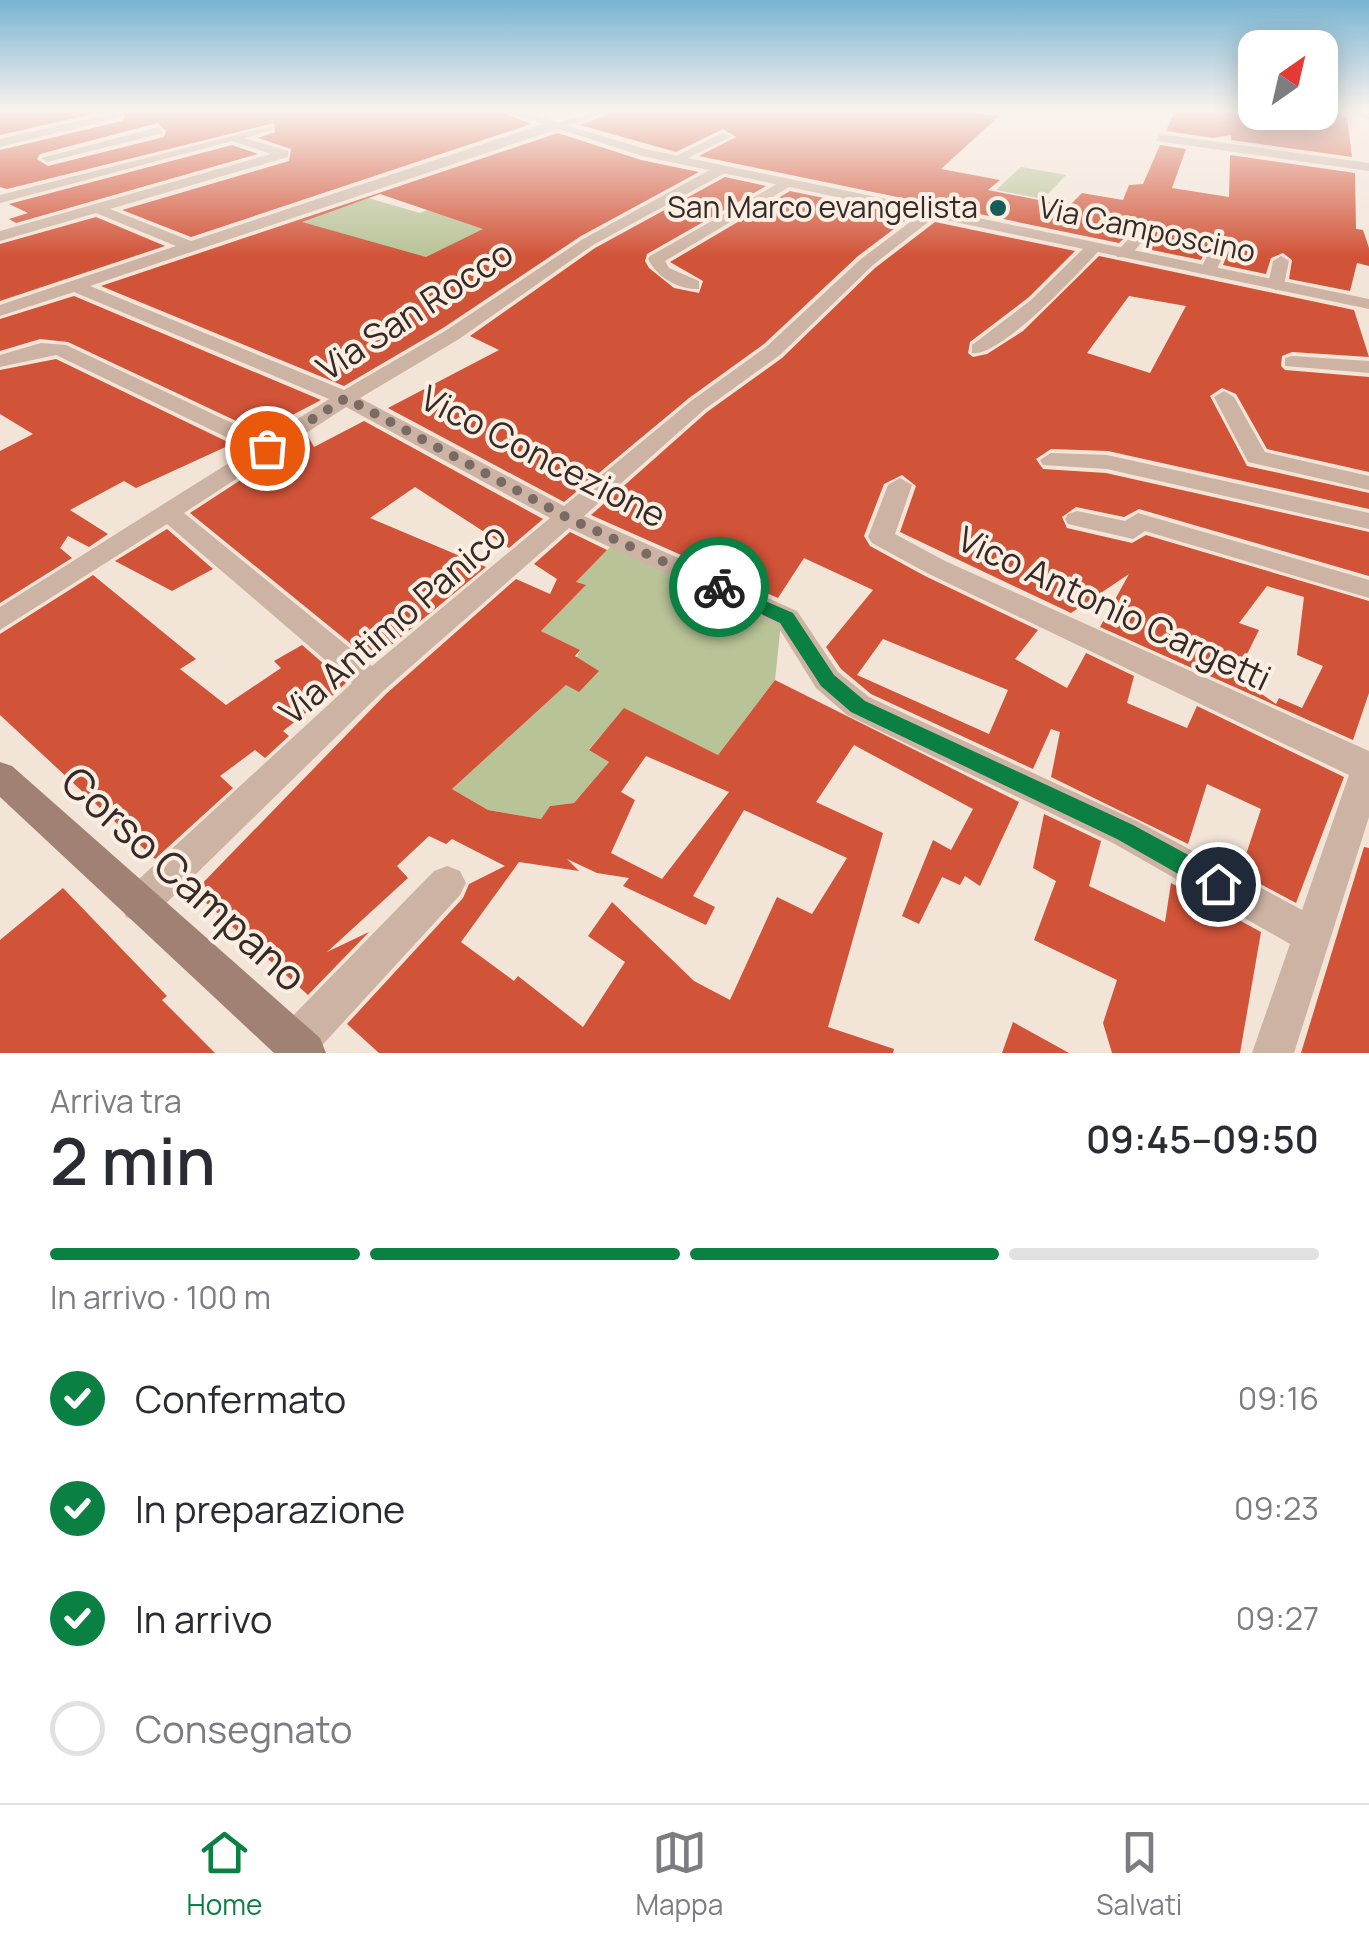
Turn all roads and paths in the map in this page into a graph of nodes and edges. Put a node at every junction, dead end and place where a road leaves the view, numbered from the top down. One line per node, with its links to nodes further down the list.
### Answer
1 (50, 159): 9 (street)
2 (149, 159): 9 (street)
3 (266, 159): 13 (street)
4 (452, 159): 17 (street)
5 (676, 159): 8 (street, Via Camposcino)
6 (1312, 159): 7 (street)
7 (1369, 167)
8 (722, 169): 10 (street, Via Camposcino); 33 (street, Via San Rocco)
9 (89, 175): 11 (street)
10 (789, 183): 14 (street, Via Camposcino); 23 (street)
11 (48, 186): 12 (street); 13 (street)
12 (0, 199)
13 (96, 208): 16 (street); 17 (street)
14 (930, 213): 18 (street, Via Camposcino); 39 (street, Via Antimo Panico)
15 (1148, 227): 20 (street)
16 (0, 236)
17 (186, 245): 25 (street)
18 (1094, 248): 20 (street, Via Camposcino); 28 (street)
19 (1218, 249): 22 (street)
20 (1123, 254): 22 (street, Via Camposcino)
21 (1282, 261): 24 (street)
22 (1208, 271): 24 (street, Via Camposcino)
23 (694, 285)
24 (1276, 285): 26 (street, Via Camposcino)
25 (75, 286): 27 (street); 33 (street, Vico Concezione)
26 (1369, 304)
27 (0, 311)
28 (980, 349)
29 (0, 361): 34 (street)
30 (1292, 362): 31 (street)
31 (1369, 367)
32 (1224, 397): 36 (street)
33 (346, 398): 34 (street, Via San Rocco); 39 (street, Vico Concezione)
34 (267, 448): 38 (street, Via San Rocco)
35 (1052, 460): 41 (street)
36 (1369, 483)
37 (900, 484): 45 (street, Vico Antonio Cargetti)
38 (168, 512): 43 (street, Via San Rocco); 44 (street)
39 (568, 518): 44 (street, Via Antimo Panico); 49 (street, Vico Concezione)
40 (1077, 519): 42 (street)
41 (1369, 521)
42 (1369, 590)
43 (0, 620)
44 (372, 684): 48 (street, Via Antimo Panico)
45 (1368, 767): 49 (street)
46 (0, 776): 48 (main road, Corso Campano)
47 (447, 883): 50 (street)
48 (138, 904): 50 (main road, Corso Campano)
49 (1312, 936): 51 (street)
50 (300, 1049)
51 (1273, 1053)

